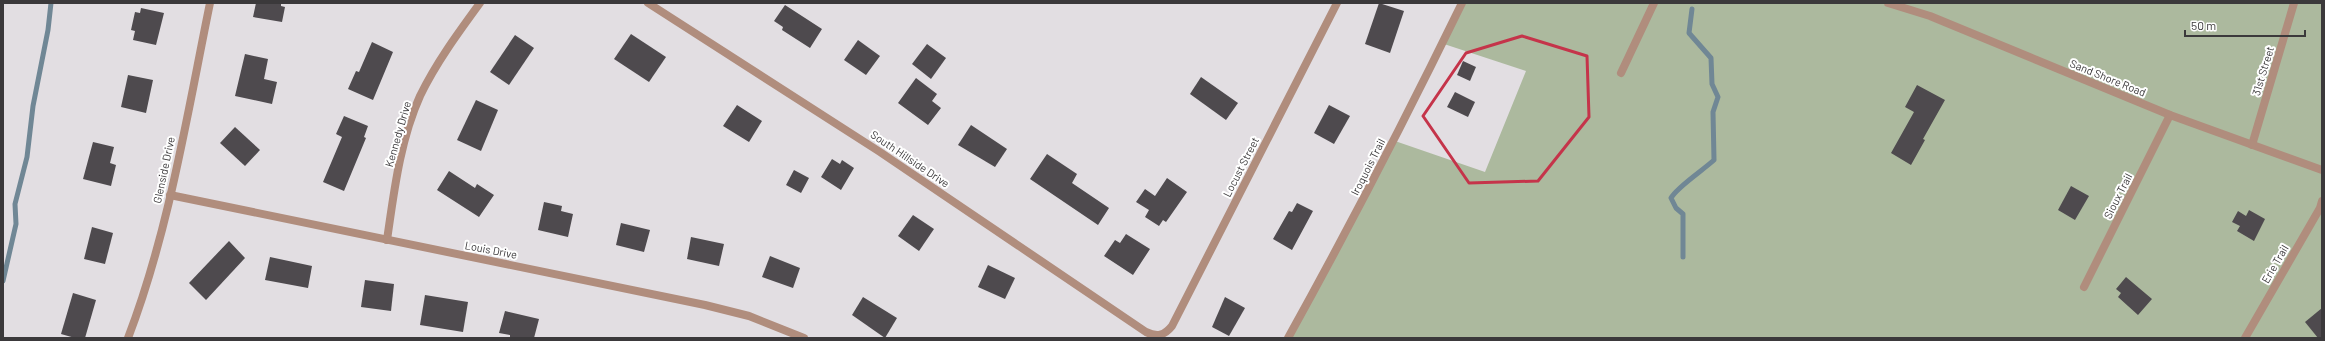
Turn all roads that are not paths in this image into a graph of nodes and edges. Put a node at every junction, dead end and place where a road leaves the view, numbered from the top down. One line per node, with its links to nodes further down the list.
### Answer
1 (210, 3): 13 (street, Glenside Drive)
2 (480, 3): 15 (street, Kennedy Drive)
3 (648, 3): 17 (street, South Hillside Drive)
4 (1338, 3): 17 (street, Locust Street)
5 (1462, 3): 20 (street, Iroquois Trail)
6 (1654, 3): 9 (street)
7 (1888, 3): 10 (street, Sand Shore Road)
8 (2294, 3): 11 (street, 31st Street)
9 (1621, 73)
10 (2170, 115): 11 (street, Sand Shore Road); 16 (street, Sioux Trail)
11 (2252, 145): 12 (street, Sand Shore Road)
12 (2322, 170)
13 (170, 195): 15 (street, Louis Drive); 18 (street, Glenside Drive)
14 (2322, 201): 21 (street, Erie Trail)
15 (387, 240): 19 (street, Louis Drive)
16 (2084, 287)
17 (1158, 336)
18 (128, 338)
19 (804, 338)
20 (1288, 338)
21 (2245, 338)

